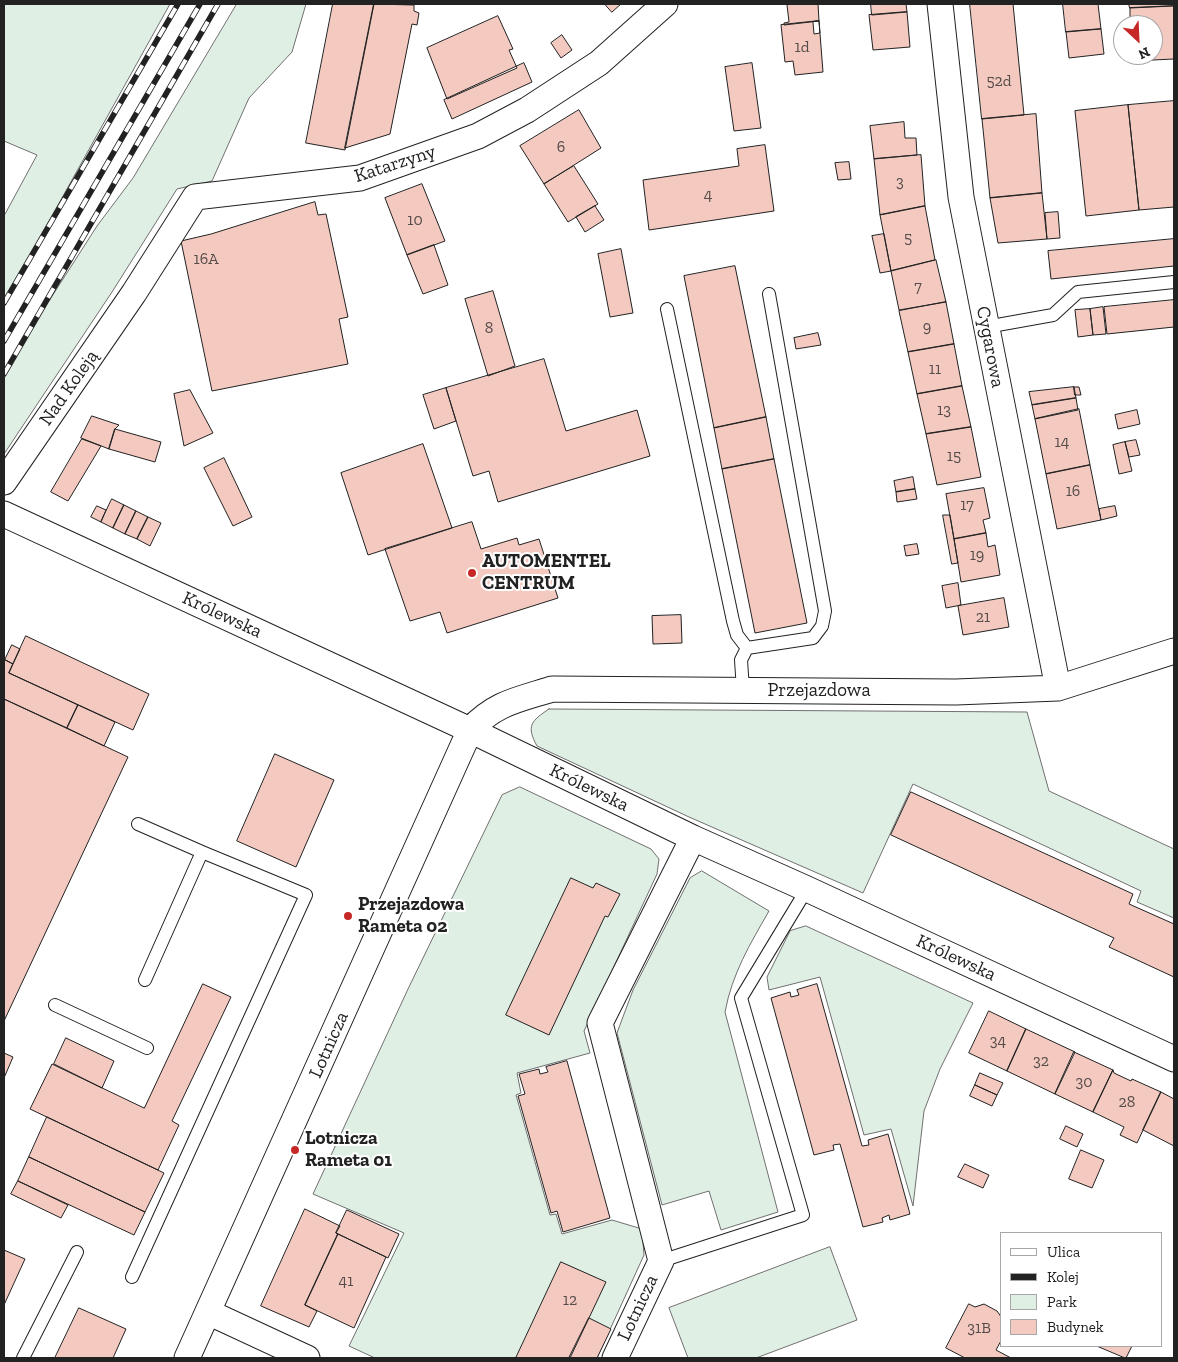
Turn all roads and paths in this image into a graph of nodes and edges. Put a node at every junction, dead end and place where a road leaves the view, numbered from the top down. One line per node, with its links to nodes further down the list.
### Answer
1 (665, 4): 4 (street, Katarzyny)
2 (940, 4): 7 (street, Cygarowa)
3 (1174, 282): 7 (lane)
4 (134, 293): 8 (street, Nad Koleją)
5 (769, 294): 10 (lane)
6 (667, 309): 10 (lane)
7 (986, 327): 12 (street, Cygarowa)
8 (4, 482)
9 (4, 514): 14 (street, Królewska)
10 (747, 648): 13 (lane)
11 (1174, 651): 12 (street, Przejazdowa)
12 (1058, 688): 13 (street, Przejazdowa)
13 (742, 690): 14 (street, Przejazdowa)
14 (470, 730): 16 (street, Królewska); 26 (street, Lotnicza)
15 (138, 824): 17 (lane)
16 (693, 838): 18 (street, Królewska); 24 (street, Lotnicza)
17 (202, 852): 19 (lane); 25 (lane)
18 (807, 889): 22 (street, Królewska); 24 (lane)
19 (145, 980)
20 (55, 1005): 21 (lane)
21 (147, 1048)
22 (1174, 1059)
23 (77, 1252): 27 (lane)
24 (661, 1262): 30 (street, Lotnicza)
25 (132, 1277)
26 (210, 1312): 28 (street, Lotnicza); 29 (street)
27 (24, 1358)
28 (187, 1358)
29 (308, 1358)
30 (615, 1358)

